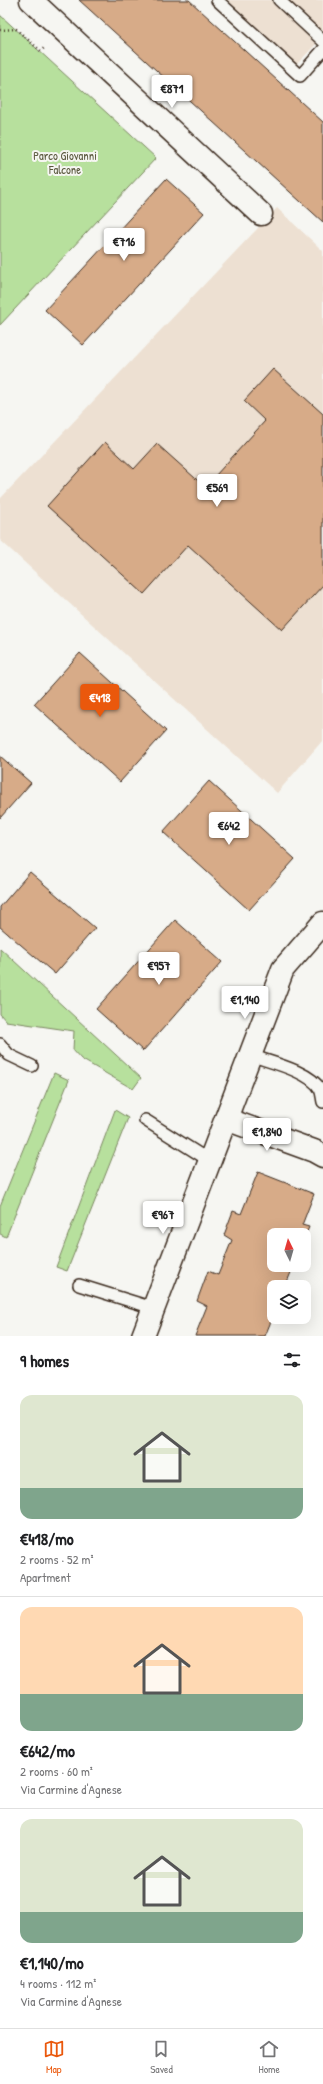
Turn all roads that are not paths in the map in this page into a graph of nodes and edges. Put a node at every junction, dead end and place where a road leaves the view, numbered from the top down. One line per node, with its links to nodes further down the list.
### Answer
1 (31, 0): 6 (street)
2 (217, 0): 5 (lane)
3 (279, 0): 4 (lane)
4 (323, 41)
5 (323, 50)
6 (260, 214)
7 (323, 923): 9 (street)
8 (0, 1044): 10 (lane)
9 (250, 1055): 11 (lane); 12 (street)
10 (32, 1066)
11 (323, 1102)
12 (226, 1119): 14 (street); 15 (street)
13 (145, 1120): 15 (lane)
14 (323, 1156)
15 (210, 1161): 17 (street)
16 (79, 1285): 17 (lane)
17 (153, 1308): 18 (street)
18 (143, 1336)

